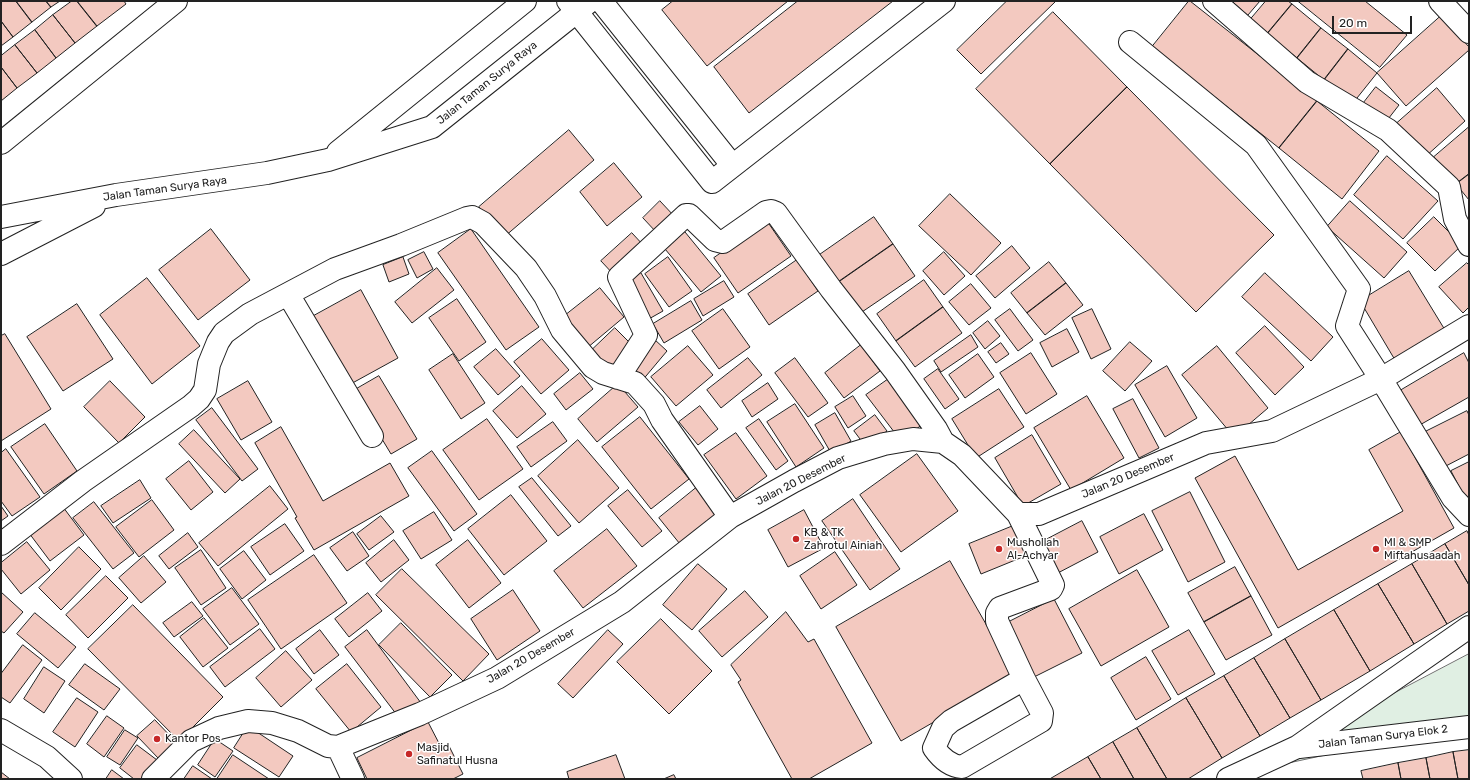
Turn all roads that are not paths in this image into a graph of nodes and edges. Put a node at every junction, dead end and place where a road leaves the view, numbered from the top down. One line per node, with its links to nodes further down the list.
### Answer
1 (525, 1): 11 (street, Jalan Taman Surya Raya)
2 (601, 1): 12 (street)
3 (944, 1): 12 (street)
4 (1214, 1): 15 (street)
5 (1440, 1): 8 (street)
6 (170, 3): 10 (street)
7 (578, 5): 11 (street, Jalan Taman Surya Raya); 12 (street)
8 (1469, 32)
9 (1130, 42): 20 (street)
10 (1, 143)
11 (328, 160): 13 (street, Jalan Taman Surya Raya)
12 (732, 165)
13 (116, 195): 14 (street, Jalan Taman Surya Raya); 16 (street)
14 (1, 217)
15 (1469, 245)
16 (1, 254)
17 (288, 294): 19 (street); 21 (street); 26 (street)
18 (1469, 326): 20 (street, Jalan 20 Desember)
19 (618, 378): 22 (street); 25 (street)
20 (1381, 379): 23 (street, Jalan 20 Desember); 24 (street)
21 (372, 436)
22 (943, 442): 23 (street, Jalan 20 Desember); 25 (street, Jalan 20 Desember)
23 (1018, 514): 28 (street)
24 (1469, 515)
25 (730, 517): 31 (street, Jalan 20 Desember)
26 (1, 544)
27 (1469, 627): 32 (street)
28 (1024, 679): 28 (street)
29 (1469, 727): 32 (street, Jalan Taman Surya Elok 2)
30 (1, 730): 33 (street)
31 (338, 747): 34 (street); 35 (street)
32 (1297, 747): 36 (street)
33 (71, 779)
34 (153, 779)
35 (353, 779)
36 (1228, 779)

